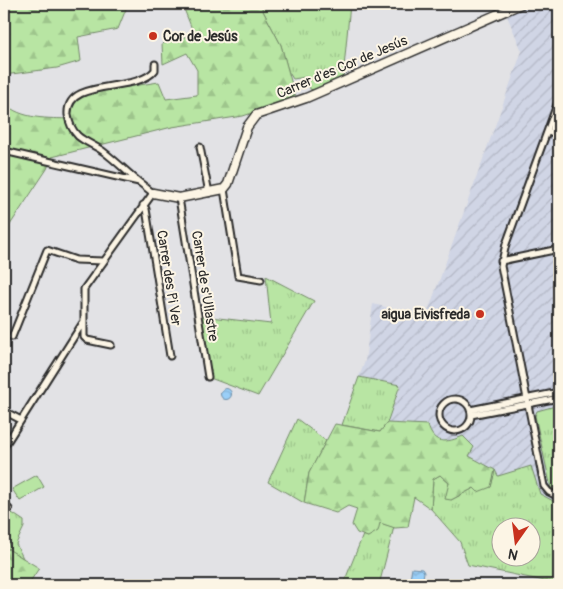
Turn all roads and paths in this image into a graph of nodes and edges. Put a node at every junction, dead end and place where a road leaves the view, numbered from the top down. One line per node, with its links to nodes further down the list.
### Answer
1 (521, 4): 11 (street, Carrer d'es Cor de Jesús)
2 (546, 4): 3 (street)
3 (559, 4)
4 (155, 64): 10 (street)
5 (559, 102): 7 (street)
6 (559, 130): 7 (street)
7 (547, 133): 17 (street)
8 (200, 147): 13 (street)
9 (4, 151): 10 (street)
10 (139, 182): 12 (street)
11 (224, 189): 13 (street); 19 (street)
12 (153, 193): 14 (street); 15 (street)
13 (209, 193): 14 (street)
14 (179, 198): 24 (street, Carrer de s'Ullastre)
15 (143, 205): 18 (street); 23 (street, Carrer des Pi Ver)
16 (559, 249): 17 (street)
17 (501, 260): 27 (street)
18 (103, 261): 20 (street); 21 (street)
19 (261, 280)
20 (84, 321): 22 (street); 30 (street)
21 (12, 336)
22 (110, 345)
23 (170, 356)
24 (208, 377)
25 (559, 392): 27 (street)
26 (559, 398): 27 (street)
27 (528, 401): 29 (street); 32 (street)
28 (4, 411): 30 (street)
29 (470, 412): 29 (street)
30 (21, 420): 31 (street)
31 (4, 447)
32 (559, 497)
33 (4, 505): 34 (street)
34 (9, 509)

